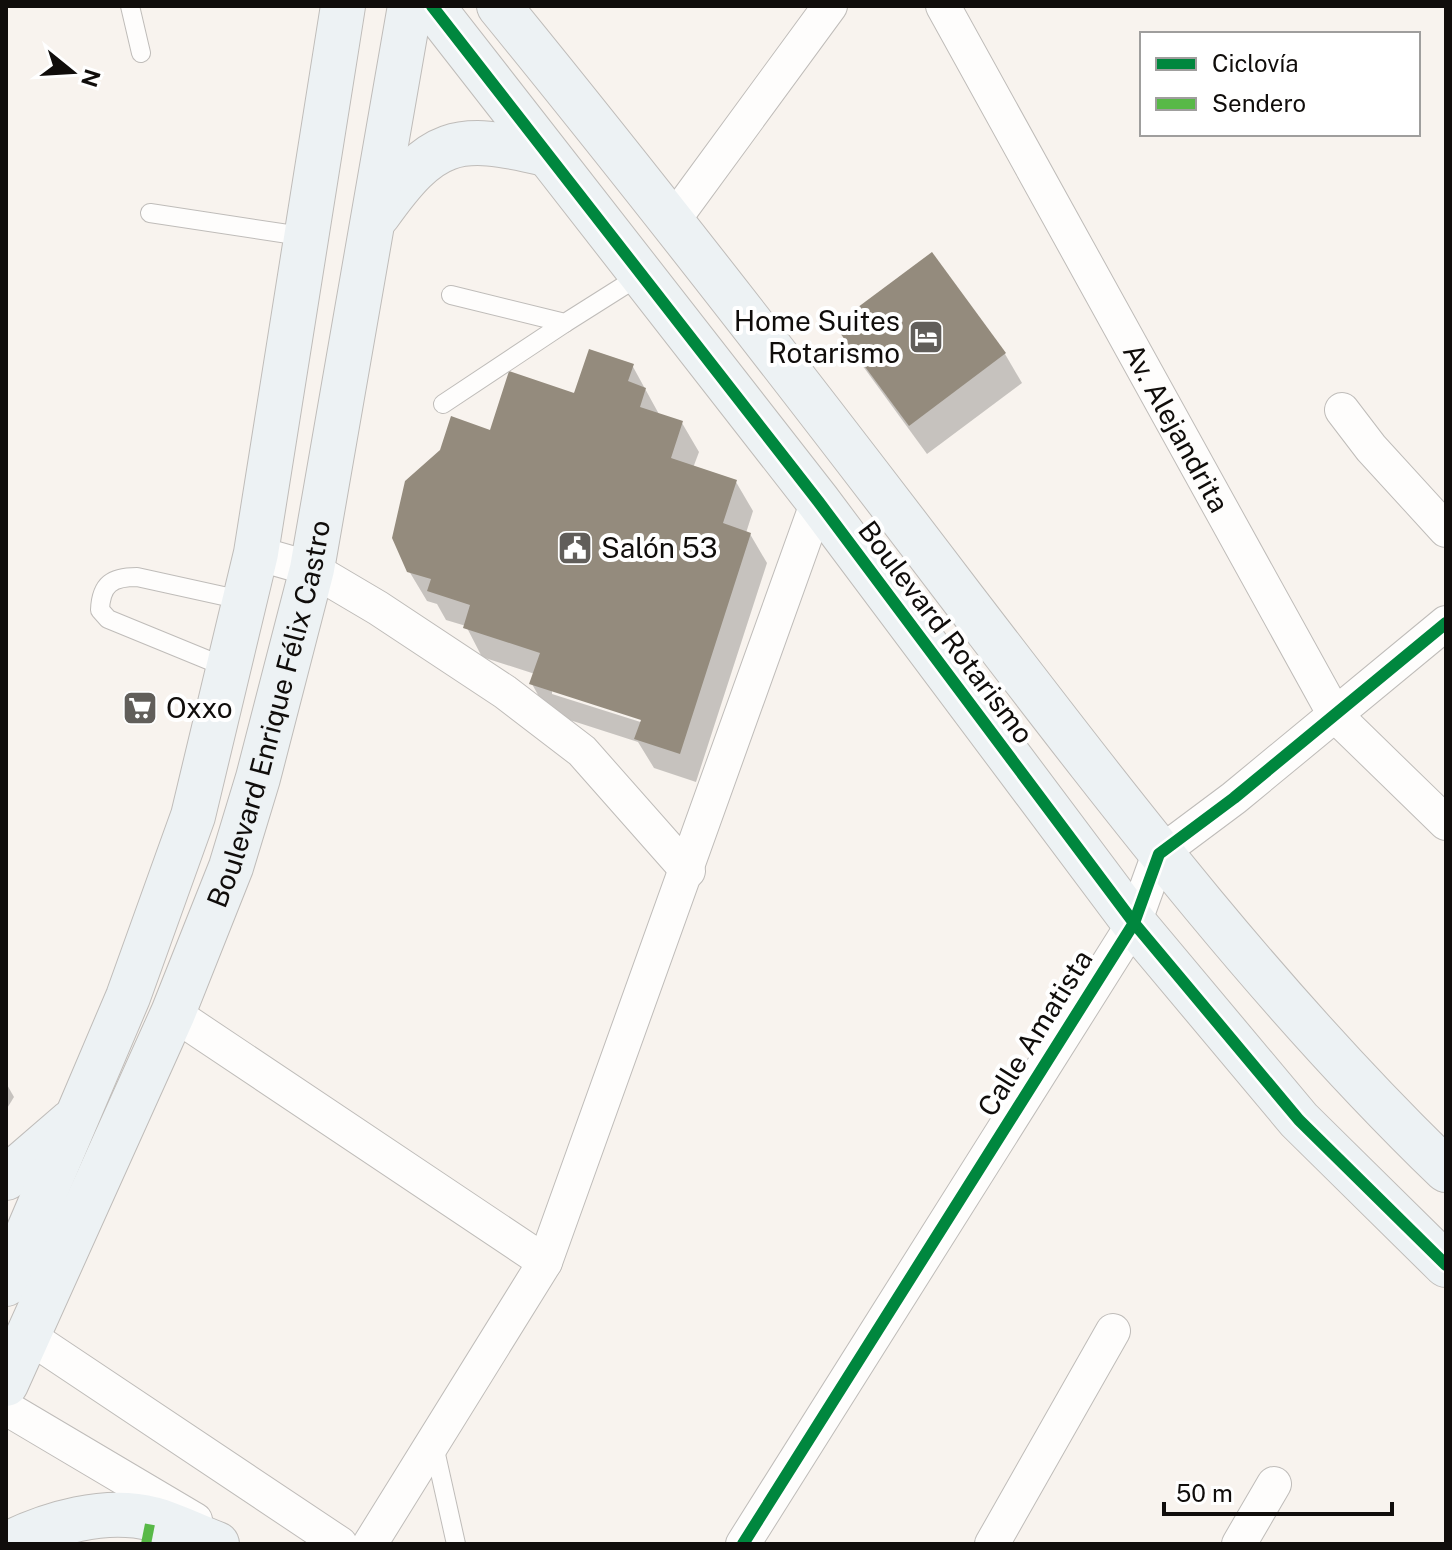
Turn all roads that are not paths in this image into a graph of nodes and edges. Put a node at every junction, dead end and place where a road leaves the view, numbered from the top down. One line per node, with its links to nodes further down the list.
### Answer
1 (130, 6): 8 (lane)
2 (343, 6): 13 (main road, Boulevard Enrique Félix Castro)
3 (410, 6): 12 (main road, Boulevard Enrique Félix Castro)
4 (432, 6): 9 (main road, Boulevard Rotarismo)
5 (499, 6): 11 (main road, Boulevard Rotarismo)
6 (830, 6): 11 (street)
7 (943, 6): 26 (street, Av. Alejandrita)
8 (141, 53)
9 (545, 154): 12 (main road); 14 (main road, Boulevard Rotarismo)
10 (150, 213): 13 (lane)
11 (674, 219): 28 (main road, Boulevard Rotarismo)
12 (375, 220): 22 (main road, Boulevard Enrique Félix Castro)
13 (308, 237): 21 (main road, Boulevard Enrique Félix Castro)
14 (641, 275): 16 (lane); 19 (main road, Boulevard Rotarismo)
15 (451, 295): 16 (lane)
16 (565, 323): 17 (lane)
17 (443, 404)
18 (1342, 410): 20 (street)
19 (818, 501): 29 (street); 30 (main road, Boulevard Rotarismo)
20 (1446, 530)
21 (256, 553): 22 (street); 23 (main road, Boulevard Enrique Félix Castro)
22 (312, 569): 29 (street); 31 (main road, Boulevard Enrique Félix Castro)
23 (246, 601): 25 (main road, Boulevard Enrique Félix Castro); 25 (lane)
24 (1446, 623): 26 (street)
25 (230, 669): 32 (main road, Boulevard Enrique Félix Castro)
26 (1335, 715): 27 (street, Av. Alejandrita); 28 (street)
27 (1446, 823)
28 (1159, 854): 30 (street, Calle Amatista); 33 (main road, Boulevard Rotarismo)
29 (688, 871): 35 (street)
30 (1134, 923): 36 (main road, Boulevard Rotarismo); 50 (street, Calle Amatista)
31 (173, 1013): 35 (street); 39 (main road, Boulevard Enrique Félix Castro)
32 (82, 1112): 34 (main road); 37 (main road, Boulevard Enrique Félix Castro)
33 (1446, 1170)
34 (6, 1178)
35 (545, 1262): 42 (street)
36 (1446, 1265)
37 (6, 1284)
38 (1113, 1331): 51 (street)
39 (27, 1335): 40 (main road, Boulevard Enrique Félix Castro); 47 (street)
40 (6, 1384)
41 (6, 1408): 46 (street)
42 (433, 1440): 48 (street); 49 (lane)
43 (1274, 1484): 52 (street)
44 (7, 1544): 45 (main road)
45 (217, 1544)
46 (235, 1544)
47 (340, 1544)
48 (370, 1544)
49 (456, 1544)
50 (743, 1544)
51 (992, 1544)
52 (1239, 1544)

